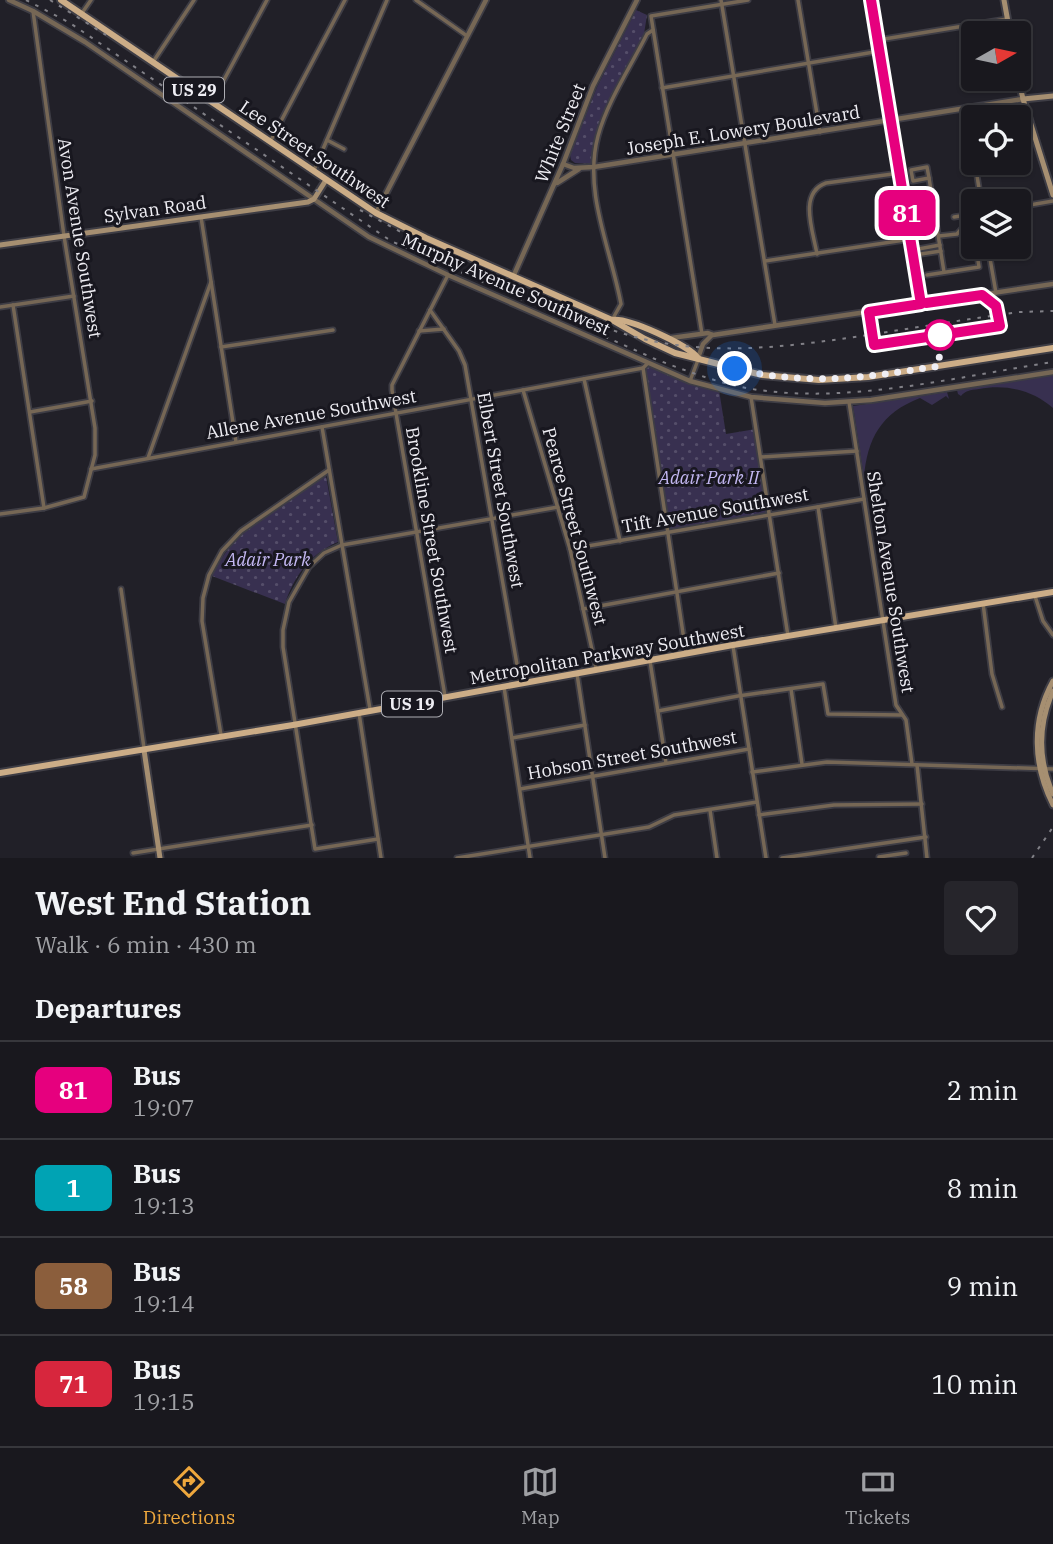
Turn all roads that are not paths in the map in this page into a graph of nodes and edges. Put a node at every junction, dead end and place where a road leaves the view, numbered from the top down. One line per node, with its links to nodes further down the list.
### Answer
1 (9, 0): 16 (street, Murphy Avenue Southwest)
2 (61, 0): 17 (main road, Lee Street Southwest / US 29)
3 (91, 0): 17 (street)
4 (194, 0): 23 (street)
5 (267, 0): 30 (street)
6 (345, 0): 36 (street)
7 (387, 0): 35 (street)
8 (416, 0): 20 (street)
9 (486, 0): 20 (street)
10 (637, 0): 40 (street, White Street)
11 (748, 0): 15 (street)
12 (798, 0): 24 (street)
13 (872, 0): 21 (street)
14 (1004, 0): 18 (main road)
15 (721, 2): 19 (street); 25 (street)
16 (33, 11): 49 (street, Murphy Avenue Southwest); 57 (street, Avon Avenue Southwest)
17 (82, 13): 23 (main road, Lee Street Southwest / US 29)
18 (1007, 19): 21 (street)
19 (653, 30): 26 (street); 41 (street)
20 (467, 36): 52 (street)
21 (878, 40): 22 (street)
22 (880, 51): 24 (street); 33 (street)
23 (153, 62): 30 (main road, Lee Street Southwest / US 29)
24 (808, 63): 25 (street); 34 (street)
25 (734, 75): 26 (street); 37 (street)
26 (662, 88): 39 (street)
27 (1021, 91): 29 (main road)
28 (1053, 96): 29 (main road, Joseph E. Lowery Boulevard)
29 (1023, 100): 31 (street, Joseph E. Lowery Boulevard); 48 (main road)
30 (212, 102): 36 (main road, Lee Street Southwest / US 29)
31 (991, 105)
32 (961, 110): 33 (street, Joseph E. Lowery Boulevard)
33 (892, 121): 34 (street, Joseph E. Lowery Boulevard); 44 (street)
34 (820, 132): 37 (street, Joseph E. Lowery Boulevard)
35 (327, 140): 38 (street); 43 (street)
36 (270, 142): 43 (main road, Lee Street Southwest / US 29)
37 (746, 143): 39 (street, Joseph E. Lowery Boulevard); 67 (street)
38 (344, 149)
39 (673, 155): 41 (street, Joseph E. Lowery Boulevard); 85 (street)
40 (563, 164): 42 (street, Joseph E. Lowery Boulevard); 47 (street, White Street)
41 (594, 167): 42 (street, Joseph E. Lowery Boulevard); 80 (street)
42 (580, 168): 47 (street)
43 (313, 172): 46 (main road, Lee Street Southwest / US 29)
44 (900, 173): 59 (street); 64 (street)
45 (929, 178): 45 (street); 58 (street)
46 (326, 180): 49 (main road); 52 (main road, Lee Street Southwest / US 29)
47 (554, 186): 71 (street, White Street)
48 (1053, 195)
49 (314, 199): 54 (main road, Sylvan Road); 69 (street, Murphy Avenue Southwest)
50 (1053, 201): 51 (street)
51 (1031, 205)
52 (376, 214): 71 (main road, Lee Street Southwest / US 29)
53 (961, 216): 55 (street)
54 (201, 217): 57 (main road, Sylvan Road); 72 (street)
55 (954, 217)
56 (961, 229): 58 (street)
57 (64, 236): 60 (main road, Sylvan Road); 75 (street, Avon Avenue Southwest)
58 (939, 236): 61 (street)
59 (911, 239): 63 (street); 64 (street)
60 (0, 245)
61 (940, 246): 62 (street); 63 (street)
62 (941, 251): 63 (street); 68 (street)
63 (913, 253): 77 (street)
64 (817, 254): 67 (street)
65 (978, 259): 68 (street)
66 (990, 259): 74 (street)
67 (765, 261): 81 (street)
68 (944, 272): 70 (street)
69 (448, 275): 79 (street, Brookline Street Southwest); 91 (street, Murphy Avenue Southwest)
70 (927, 275)
71 (513, 277): 80 (main road, Lee Street Southwest / US 29)
72 (211, 281): 88 (street); 106 (street)
73 (1052, 285): 74 (street)
74 (996, 293): 77 (street)
75 (74, 296): 76 (street); 98 (street, Avon Avenue Southwest)
76 (13, 304): 78 (street); 100 (street)
77 (921, 304): 81 (street)
78 (0, 307)
79 (430, 310): 82 (street, Elbert Street Southwest); 84 (street, Brookline Street Southwest)
80 (612, 320): 87 (main road, US 29); 90 (main road, Lee Street Southwest / US 29)
81 (775, 326): 86 (street)
82 (444, 329): 84 (street); 97 (street, Elbert Street Southwest)
83 (333, 330): 88 (street)
84 (419, 331): 101 (street, Brookline Street Southwest)
85 (702, 332): 86 (street); 87 (street)
86 (713, 335): 90 (street)
87 (667, 339): 90 (main road, US 29)
88 (221, 346): 103 (street)
89 (1053, 348): 90 (main road, US 29)
90 (698, 358): 94 (street)
91 (645, 366): 93 (street, Allene Avenue Southwest); 94 (street, Murphy Avenue Southwest); 117 (street)
92 (1053, 372): 99 (street, Murphy Avenue Southwest)
93 (584, 379): 95 (street, Allene Avenue Southwest); 118 (street)
94 (690, 381): 96 (street, Murphy Avenue Southwest)
95 (523, 390): 97 (street, Allene Avenue Southwest); 110 (street, Pearce Street Southwest)
96 (751, 397): 99 (street, Murphy Avenue Southwest); 105 (street)
97 (470, 399): 101 (street, Allene Avenue Southwest); 115 (street, Elbert Street Southwest)
98 (92, 401): 100 (street); 107 (street, Avon Avenue Southwest)
99 (849, 402): 104 (street, Shelton Avenue Southwest)
100 (30, 412): 112 (street)
101 (396, 413): 102 (street, Allene Avenue Southwest); 116 (street, Brookline Street Southwest)
102 (321, 427): 103 (street, Allene Avenue Southwest); 108 (street)
103 (236, 442): 106 (street, Allene Avenue Southwest)
104 (857, 451): 105 (street); 109 (street, Shelton Avenue Southwest)
105 (760, 457): 114 (street)
106 (148, 458): 107 (street, Allene Avenue Southwest)
107 (91, 469): 112 (street)
108 (329, 470): 119 (street); 151 (street)
109 (864, 499): 111 (street, Tift Avenue Southwest); 128 (street, Shelton Avenue Southwest)
110 (558, 507): 115 (street); 120 (street, Pearce Street Southwest)
111 (818, 507): 114 (street, Tift Avenue Southwest); 129 (street)
112 (44, 508): 113 (street)
113 (0, 514)
114 (769, 515): 117 (street, Tift Avenue Southwest); 121 (street)
115 (491, 519): 116 (street); 138 (street, Elbert Street Southwest)
116 (417, 532): 119 (street); 143 (street, Brookline Street Southwest)
117 (668, 533): 118 (street, Tift Avenue Southwest); 123 (street)
118 (620, 541): 120 (street, Tift Avenue Southwest)
119 (342, 545): 145 (street); 149 (street)
120 (570, 549): 127 (street, Pearce Street Southwest)
121 (779, 573): 123 (street); 131 (street)
122 (121, 589): 154 (street)
123 (677, 591): 127 (street); 133 (street)
124 (1053, 592): 125 (main road, Metropolitan Parkway Southwest / US 19)
125 (1035, 595): 126 (main road, Metropolitan Parkway Southwest / US 19); 130 (street)
126 (983, 603): 128 (main road, Metropolitan Parkway Southwest / US 19); 144 (street)
127 (583, 609): 135 (street, Pearce Street Southwest)
128 (883, 620): 129 (main road, Metropolitan Parkway Southwest / US 19); 148 (street, Shelton Avenue Southwest)
129 (836, 628): 131 (main road, Metropolitan Parkway Southwest / US 19)
130 (1053, 635)
131 (788, 636): 132 (main road, Metropolitan Parkway Southwest / US 19)
132 (733, 645): 133 (main road, Metropolitan Parkway Southwest / US 19); 142 (street)
133 (687, 654): 134 (main road, Metropolitan Parkway Southwest / US 19)
134 (650, 660): 135 (main road, Metropolitan Parkway Southwest / US 19); 146 (street)
135 (596, 671): 136 (main road, Metropolitan Parkway Southwest / US 19)
136 (577, 674): 138 (main road, Metropolitan Parkway Southwest / US 19); 150 (street)
137 (1053, 681): 158 (main road)
138 (520, 685): 139 (main road, Metropolitan Parkway Southwest / US 19)
139 (505, 687): 143 (main road, Metropolitan Parkway Southwest / US 19); 152 (street)
140 (791, 689): 142 (street); 148 (street); 156 (street)
141 (1053, 691): 158 (main road)
142 (741, 696): 146 (street); 153 (street)
143 (445, 698): 145 (main road, Metropolitan Parkway Southwest / US 19)
144 (1002, 707)
145 (371, 711): 147 (main road, Metropolitan Parkway Southwest / US 19)
146 (658, 711): 155 (street)
147 (359, 713): 149 (main road, Metropolitan Parkway Southwest / US 19); 173 (street)
148 (903, 715): 157 (street, Shelton Avenue Southwest)
149 (296, 725): 151 (main road, Metropolitan Parkway Southwest / US 19); 170 (street)
150 (585, 725): 152 (street); 162 (street)
151 (222, 737): 154 (main road, Metropolitan Parkway Southwest / US 19)
152 (512, 738): 163 (street)
153 (749, 749): 155 (street, Hobson Street Southwest); 160 (street)
154 (144, 750): 161 (main road, Metropolitan Parkway Southwest / US 19); 176 (main road)
155 (666, 763): 162 (street, Hobson Street Southwest)
156 (803, 764): 157 (street); 160 (street)
157 (915, 764): 158 (street); 166 (street, Shelton Avenue Southwest)
158 (1042, 769): 159 (street); 164 (main road); 167 (main road)
159 (1053, 769)
160 (752, 772): 165 (street)
161 (0, 773)
162 (593, 775): 163 (street, Hobson Street Southwest); 171 (street)
163 (520, 789): 174 (street)
164 (1053, 794)
165 (757, 802): 168 (street); 169 (street)
166 (922, 804): 169 (street); 172 (street, Shelton Avenue Southwest)
167 (1053, 805)
168 (710, 810): 171 (street); 185 (street)
169 (759, 815): 186 (street)
170 (312, 825): 173 (street); 176 (street)
171 (602, 835): 174 (street); 184 (street)
172 (926, 837): 175 (street); 188 (street, Shelton Avenue Southwest)
173 (378, 839): 181 (street)
174 (528, 847): 182 (street); 183 (street)
175 (877, 847): 179 (street); 187 (street)
176 (159, 850): 177 (street); 180 (main road)
177 (133, 853)
178 (906, 853): 179 (street)
179 (879, 857)
180 (160, 858)
181 (381, 858)
182 (457, 858)
183 (530, 858)
184 (605, 858)
185 (717, 858)
186 (766, 858)
187 (782, 858)
188 (927, 858)

